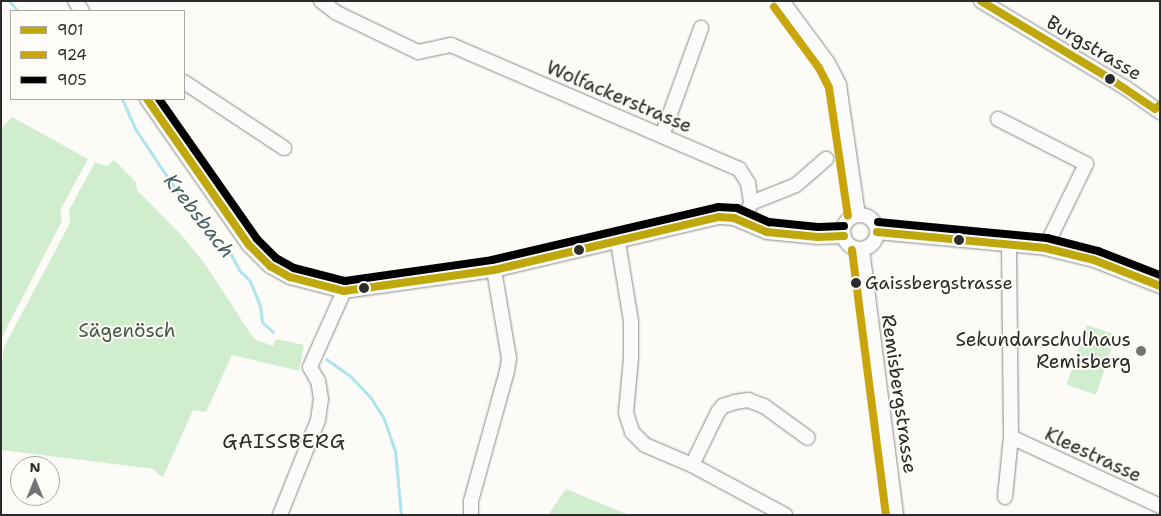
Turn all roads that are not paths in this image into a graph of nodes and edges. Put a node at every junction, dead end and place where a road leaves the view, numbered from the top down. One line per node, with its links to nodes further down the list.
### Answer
1 (320, 1): 9 (street, Wolfackerstrasse)
2 (782, 1): 13 (street)
3 (981, 1): 7 (street, Burgstrasse)
4 (701, 28): 9 (street)
5 (185, 83): 10 (street)
6 (148, 100): 23 (street)
7 (1158, 108)
8 (998, 119): 19 (street)
9 (662, 136): 12 (street, Wolfackerstrasse)
10 (284, 148)
11 (826, 159): 12 (street)
12 (752, 203): 14 (street)
13 (858, 215): 15 (street); 16 (street)
14 (743, 222): 16 (street); 17 (street)
15 (877, 232): 18 (street); 20 (street)
16 (844, 236): 20 (street)
17 (618, 242): 21 (street); 26 (street)
18 (1009, 244): 19 (street); 24 (street)
19 (1045, 248): 22 (street)
20 (862, 249): 32 (street, Remisbergstrasse)
21 (494, 270): 23 (street); 30 (street)
22 (1160, 286)
23 (344, 291): 29 (street)
24 (1011, 437): 27 (street); 28 (street, Kleestrasse)
25 (808, 438): 26 (street)
26 (692, 465): 31 (street)
27 (1005, 497)
28 (1160, 506)
29 (280, 515)
30 (471, 515)
31 (784, 515)
32 (896, 515)

